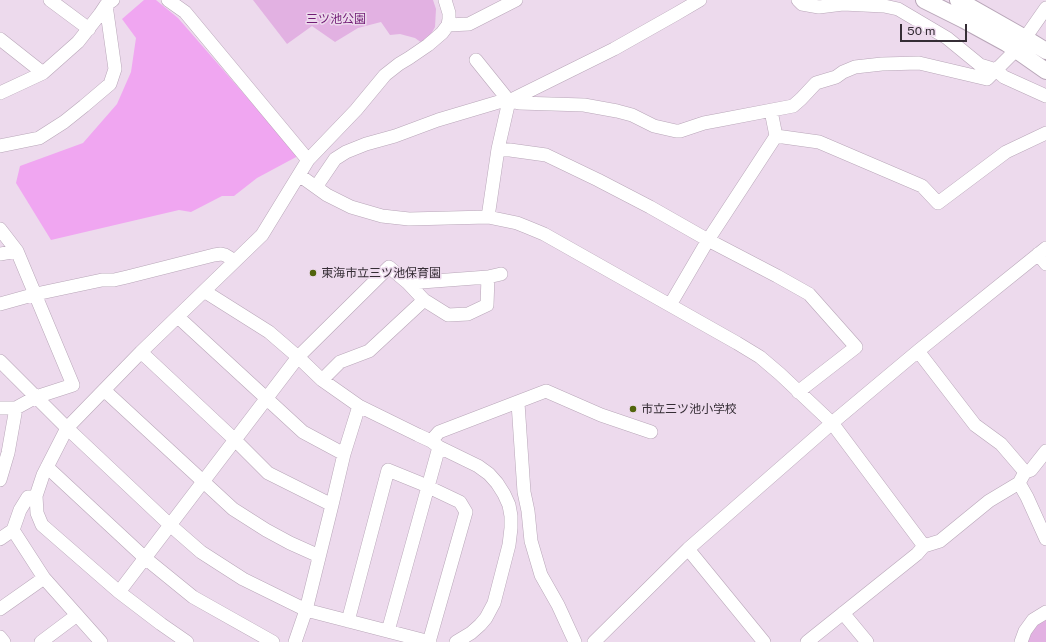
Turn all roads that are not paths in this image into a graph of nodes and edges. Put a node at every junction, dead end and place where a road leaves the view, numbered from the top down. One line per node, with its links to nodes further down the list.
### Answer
1 (50, 0): 13 (street)
2 (168, 0): 29 (street)
3 (444, 0): 12 (street)
4 (516, 0): 12 (street)
5 (700, 0): 23 (street)
6 (798, 0): 9 (street)
7 (924, 0): 15 (main road)
8 (958, 0): 15 (main road)
9 (840, 2): 18 (street)
10 (109, 3): 13 (street); 27 (street)
11 (1046, 8): 15 (street)
12 (448, 25): 29 (street)
13 (89, 29): 20 (street)
14 (0, 39): 20 (street)
15 (1020, 44): 16 (main road); 18 (street); 19 (main road)
16 (1046, 51)
17 (476, 60): 23 (street)
18 (996, 70): 22 (street); 24 (street)
19 (1046, 71)
20 (43, 73): 21 (street)
21 (0, 93)
22 (1046, 96)
23 (509, 101): 24 (street); 28 (street); 31 (street)
24 (771, 111): 26 (street)
25 (1046, 133): 26 (street)
26 (776, 136): 34 (street)
27 (2, 143)
28 (498, 149): 32 (street); 34 (street)
29 (308, 160): 30 (street)
30 (299, 175): 31 (street); 38 (street)
31 (316, 187): 32 (street)
32 (488, 218): 46 (street)
33 (0, 229): 35 (street)
34 (708, 240): 46 (street); 54 (street)
35 (17, 251): 36 (street); 43 (street)
36 (0, 254)
37 (1043, 255): 48 (street)
38 (235, 261): 42 (street); 43 (street)
39 (501, 274): 40 (street)
40 (488, 277): 41 (street); 44 (street)
41 (408, 282): 44 (street); 50 (street)
42 (204, 291): 47 (street); 50 (street)
43 (36, 294): 45 (street); 55 (street)
44 (424, 300): 52 (street)
45 (0, 304)
46 (670, 305): 54 (street)
47 (178, 316): 49 (street); 56 (street)
48 (918, 351): 61 (street); 70 (street)
49 (141, 352): 53 (street); 64 (street)
50 (298, 357): 52 (street); 56 (street)
51 (0, 361): 55 (street)
52 (322, 380): 58 (street)
53 (104, 390): 62 (street); 72 (street)
54 (798, 392): 61 (street)
55 (36, 397): 60 (street); 62 (street)
56 (266, 398): 64 (street); 68 (street)
57 (518, 402): 63 (street); 65 (street); 104 (street)
58 (359, 406): 65 (street); 68 (street)
59 (0, 408): 60 (street)
60 (16, 408): 67 (street)
61 (832, 423): 80 (street); 81 (street)
62 (67, 428): 69 (street); 76 (street)
63 (651, 432)
64 (234, 440): 72 (street); 75 (street)
65 (435, 444): 73 (street); 103 (street)
66 (1046, 451): 70 (street)
67 (4, 453): 71 (street)
68 (344, 454): 75 (street)
69 (47, 467): 74 (street); 83 (street)
70 (1022, 477): 79 (street); 80 (street)
71 (0, 480)
72 (203, 481): 76 (street); 82 (street)
73 (428, 487): 91 (street); 93 (street); 102 (street)
74 (36, 496): 77 (street); 85 (street)
75 (332, 506): 82 (street)
76 (170, 525): 83 (street); 87 (street)
77 (13, 530): 78 (street); 84 (street)
78 (0, 539)
79 (1046, 539)
80 (924, 546): 89 (street)
81 (688, 549): 105 (street); 106 (street)
82 (319, 556): 87 (street)
83 (145, 558): 85 (street); 100 (street)
84 (44, 578): 86 (street); 90 (street)
85 (118, 592): 92 (street)
86 (0, 609)
87 (306, 610): 91 (street); 101 (street)
88 (1046, 612): 109 (street)
89 (843, 613): 107 (street); 108 (street)
90 (77, 615): 96 (street); 97 (street)
91 (348, 620): 93 (street)
92 (161, 624): 98 (street); 99 (street)
93 (388, 631): 102 (street)
94 (0, 637): 95 (street)
95 (4, 642)
96 (41, 642)
97 (101, 642)
98 (171, 642)
99 (187, 642)
100 (273, 642)
101 (295, 642)
102 (430, 642)
103 (456, 642)
104 (575, 642)
105 (594, 642)
106 (764, 642)
107 (807, 642)
108 (867, 642)
109 (1020, 642)

